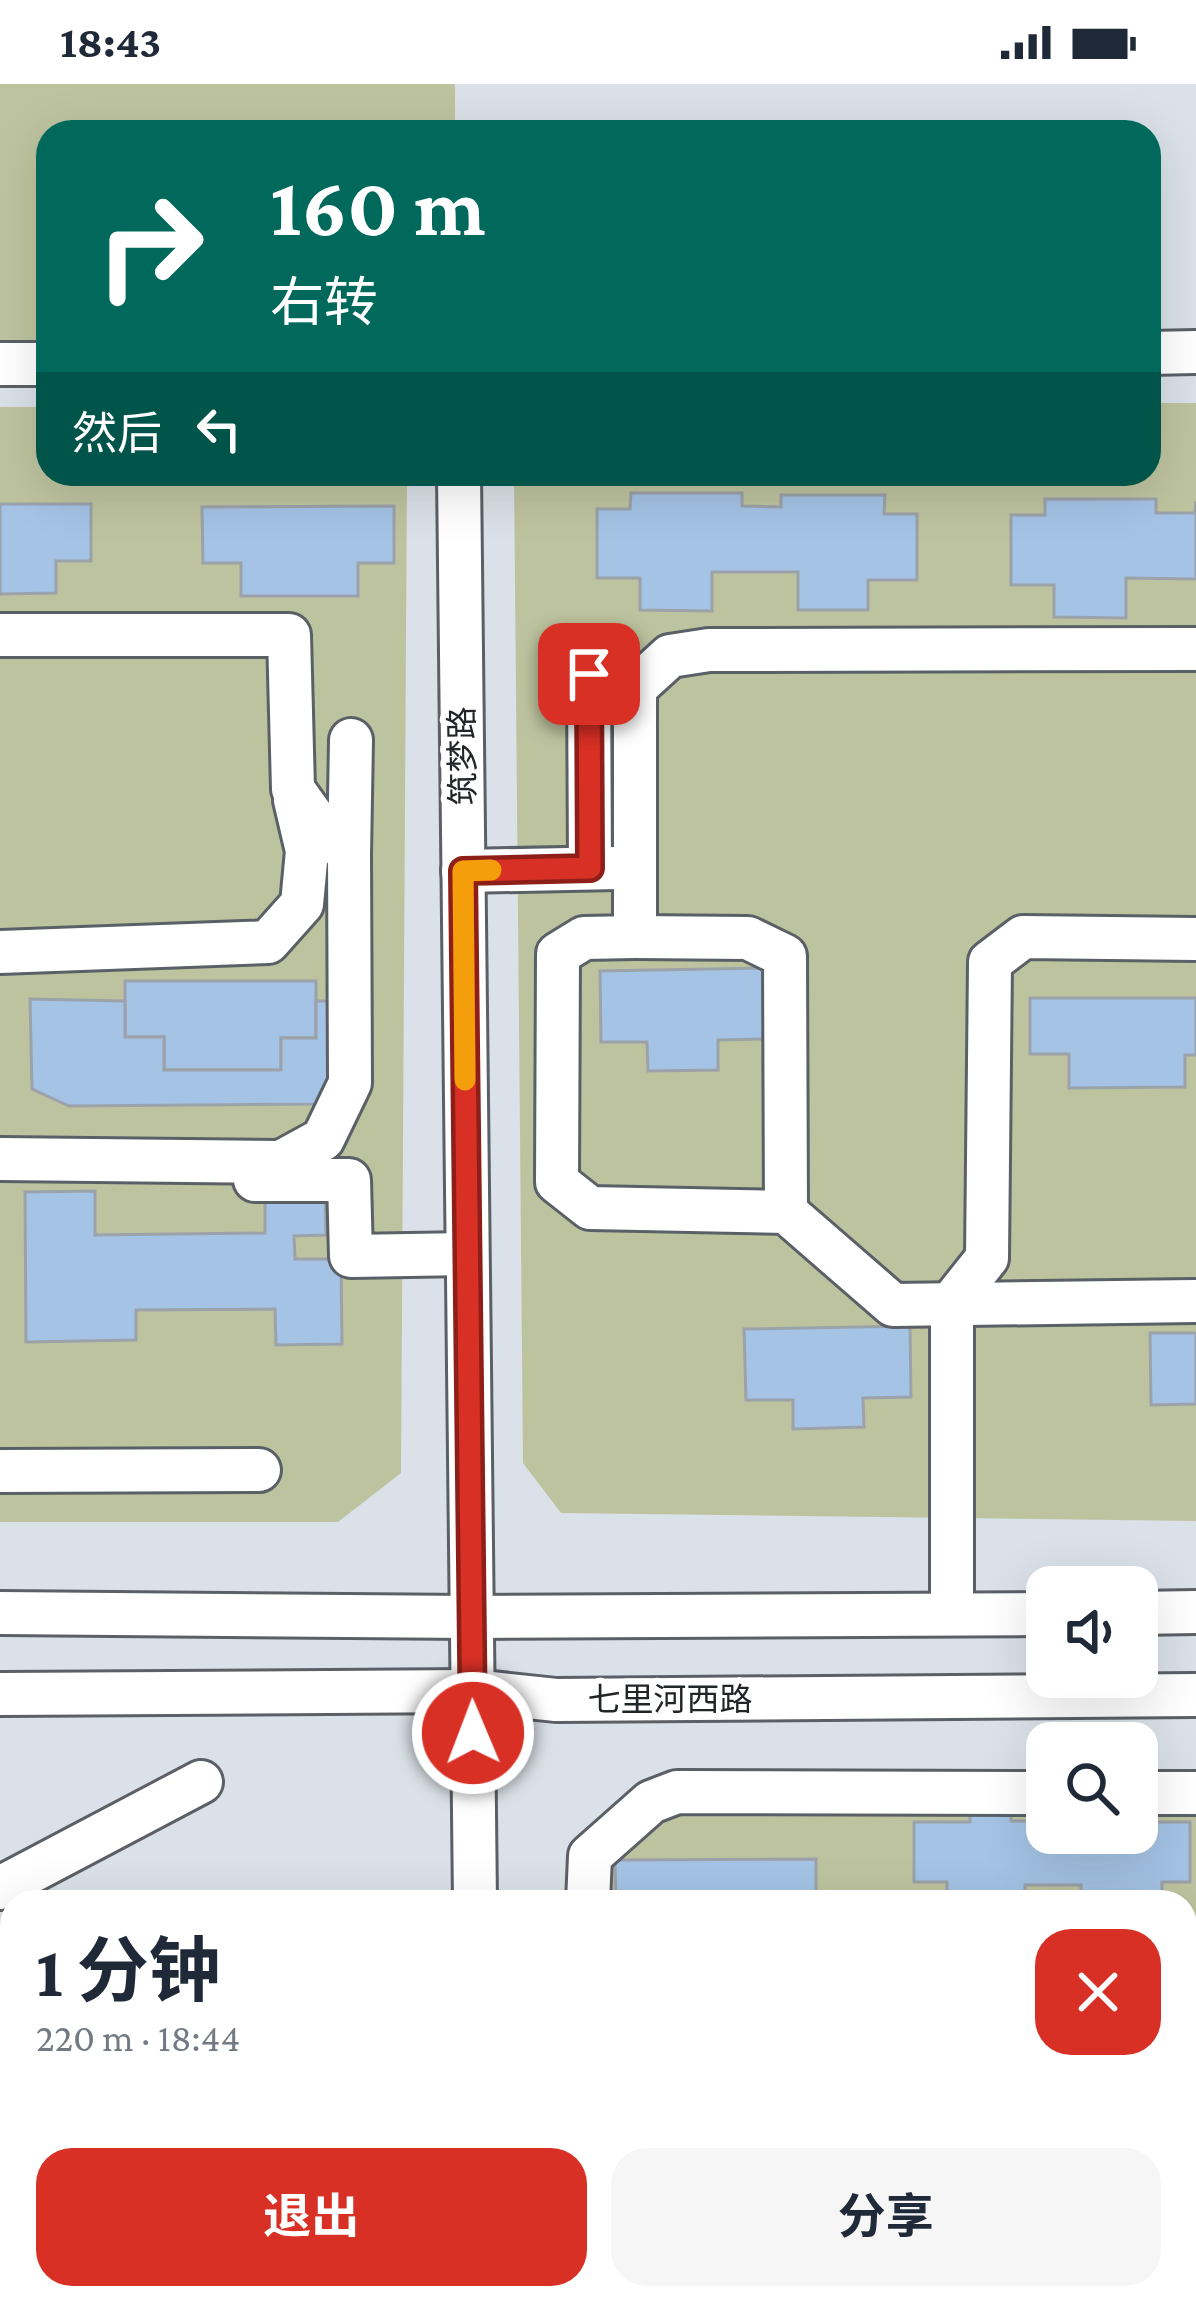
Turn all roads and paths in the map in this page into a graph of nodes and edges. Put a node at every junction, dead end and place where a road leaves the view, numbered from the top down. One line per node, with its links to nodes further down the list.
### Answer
1 (1196, 352): 2 (street)
2 (1161, 353)
3 (0, 364): 4 (street)
4 (36, 364)
5 (459, 486): 14 (street, 筑梦路)
6 (0, 635): 10 (street)
7 (1196, 649): 12 (street)
8 (589, 674): 13 (street)
9 (351, 740): 11 (street)
10 (292, 789): 11 (street); 17 (street)
11 (349, 855): 18 (street)
12 (635, 867): 13 (street); 15 (street)
13 (590, 868): 14 (street)
14 (463, 871): 21 (street, 筑梦路)
15 (635, 937): 20 (street); 20 (street)
16 (1196, 939): 23 (street)
17 (0, 952)
18 (0, 1159)
19 (0, 1186): 21 (street)
20 (785, 1212): 23 (street)
21 (467, 1254): 31 (street, 筑梦路)
22 (1196, 1301): 23 (street)
23 (952, 1302): 29 (street)
24 (259, 1470): 25 (street)
25 (0, 1472)
26 (1158, 1612): 27 (street)
27 (1196, 1612)
28 (0, 1613): 31 (street)
29 (952, 1614): 30 (street); 31 (street)
30 (1026, 1614)
31 (470, 1617): 32 (street, 筑梦路)
32 (473, 1691): 33 (street, 七里河西路); 34 (street, 七里河西路); 40 (street, 筑梦路)
33 (0, 1694)
34 (1196, 1695)
35 (201, 1782): 39 (street)
36 (1026, 1793): 41 (street)
37 (1158, 1793): 38 (street)
38 (1196, 1793)
39 (0, 1888)
40 (475, 1890)
41 (589, 1890)

